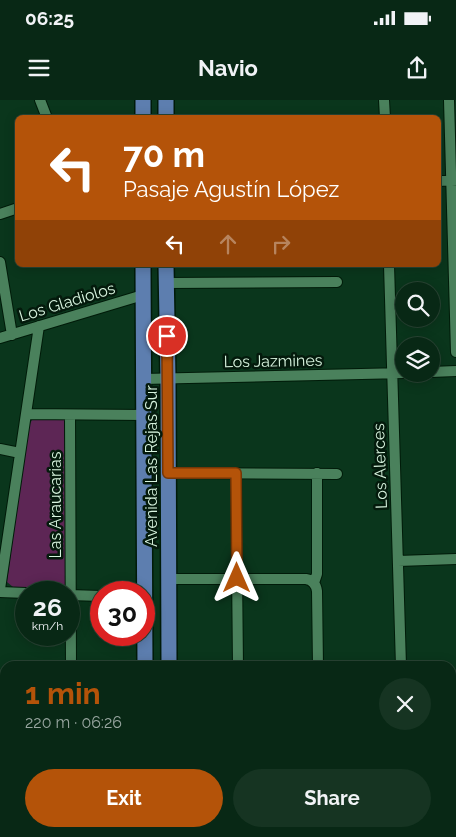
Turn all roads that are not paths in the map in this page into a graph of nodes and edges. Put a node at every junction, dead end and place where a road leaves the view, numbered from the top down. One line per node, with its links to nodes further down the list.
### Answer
1 (40, 100): 6 (street)
2 (142, 100): 7 (main road)
3 (166, 100): 8 (main road)
4 (384, 100): 9 (street)
5 (449, 100): 10 (street)
6 (45, 115)
7 (143, 115)
8 (166, 115)
9 (385, 115)
10 (454, 180): 11 (street); 24 (street)
11 (441, 181)
12 (15, 209): 13 (street)
13 (0, 214)
14 (0, 262): 22 (street)
15 (143, 267): 20 (main road, Avenida Las Rejas Sur)
16 (166, 267): 19 (main road, Avenida Las Rejas Sur)
17 (389, 267): 27 (street, Los Alerces)
18 (337, 282): 19 (street)
19 (166, 283): 28 (main road, Avenida Las Rejas Sur)
20 (143, 295): 21 (street, Los Gladiolos); 29 (main road, Avenida Las Rejas Sur)
21 (39, 326): 22 (street, Los Gladiolos); 30 (street)
22 (12, 335): 23 (street, Los Gladiolos)
23 (0, 338)
24 (456, 352)
25 (456, 371): 26 (street)
26 (440, 372)
27 (392, 373): 28 (street, Los Jazmines); 41 (street, Los Alerces)
28 (168, 378): 29 (street, Los Jazmines); 35 (main road, Avenida Las Rejas Sur)
29 (143, 379): 32 (main road, Avenida Las Rejas Sur)
30 (26, 414): 31 (street); 34 (street)
31 (70, 414): 32 (street); 44 (street, Las Araucarias)
32 (144, 415): 45 (main road, Avenida Las Rejas Sur)
33 (0, 449): 34 (street)
34 (20, 453): 39 (street)
35 (168, 473): 36 (street); 43 (main road, Avenida Las Rejas Sur)
36 (236, 473): 37 (street); 42 (street)
37 (317, 473): 38 (street); 46 (street)
38 (337, 474)
39 (4, 537): 47 (street)
40 (456, 559): 41 (street)
41 (398, 561): 56 (street, Los Alerces)
42 (237, 578): 43 (street); 46 (street); 54 (street)
43 (168, 579): 53 (main road, Avenida Las Rejas Sur)
44 (69, 581)
45 (144, 581)
46 (314, 583): 55 (street)
47 (0, 591): 48 (street)
48 (15, 592)
49 (70, 646): 51 (street, Las Araucarias)
50 (145, 646): 52 (main road, Avenida Las Rejas Sur)
51 (71, 661)
52 (145, 661)
53 (169, 661)
54 (238, 661)
55 (318, 661)
56 (401, 661)

